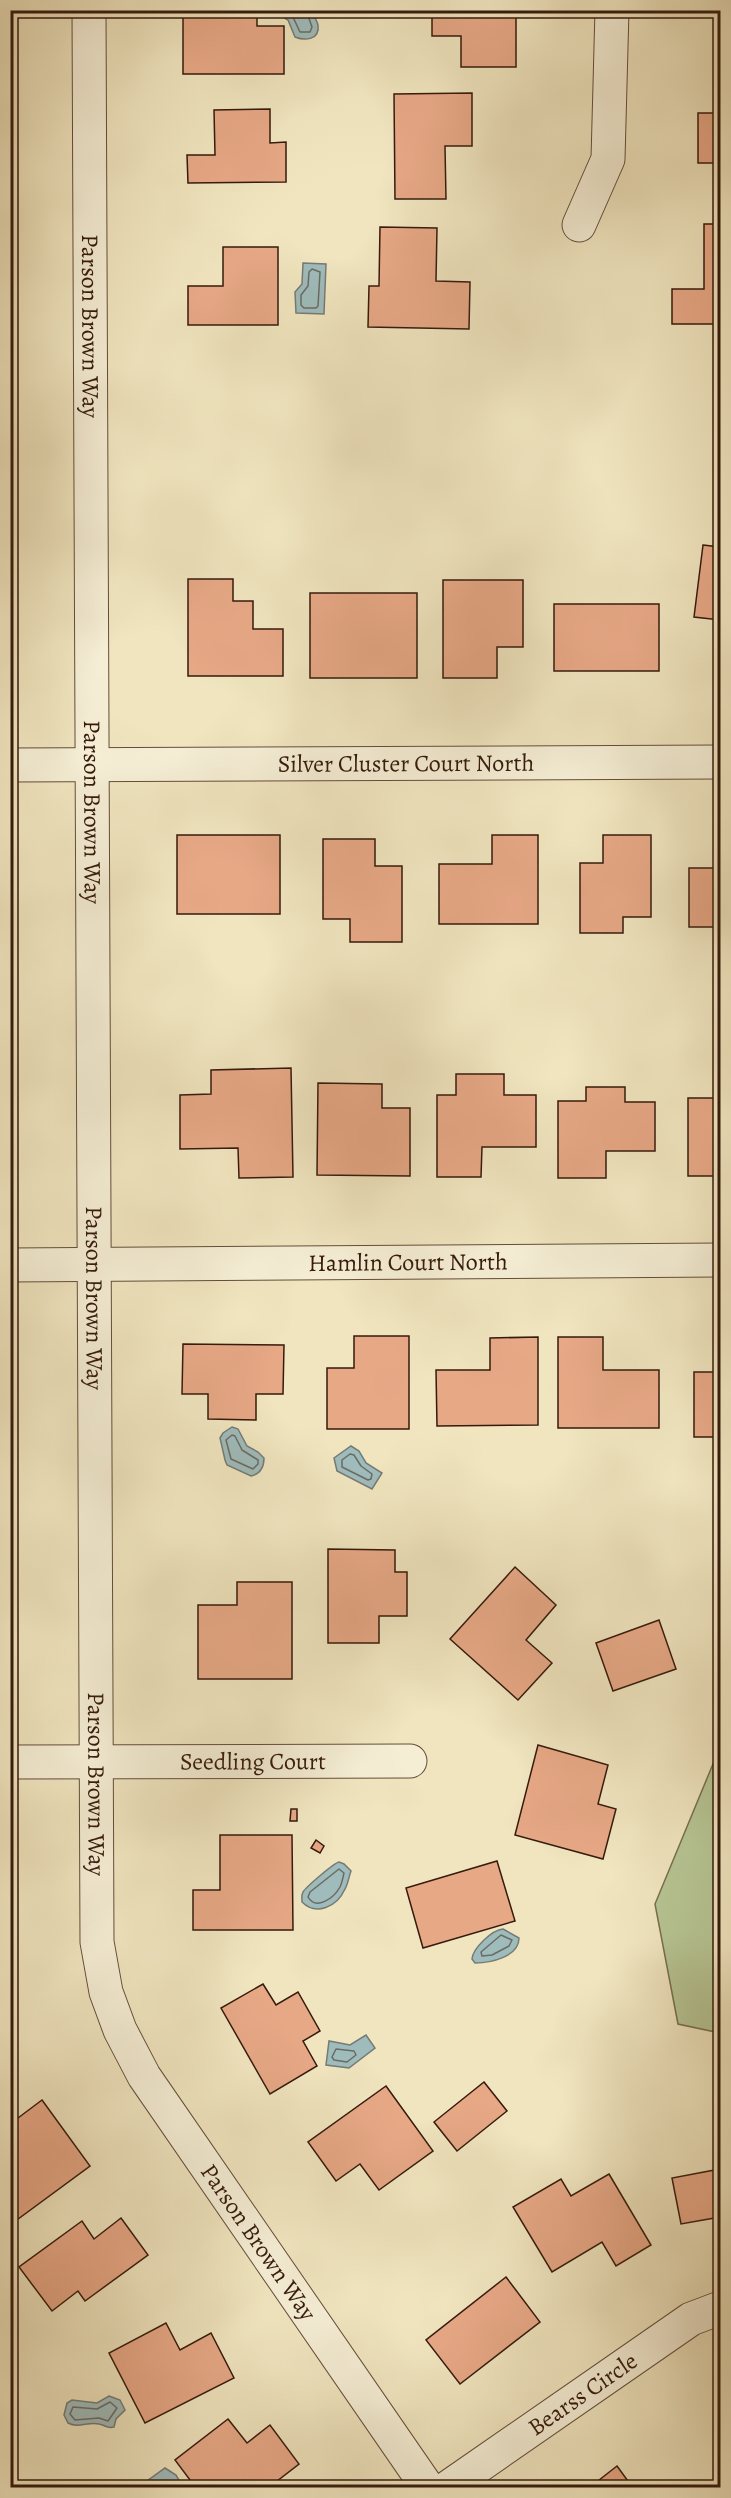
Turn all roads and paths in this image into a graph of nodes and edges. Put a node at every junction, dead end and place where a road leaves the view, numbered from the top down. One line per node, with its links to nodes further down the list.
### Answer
1 (89, 10): 6 (street, Parson Brown Way)
2 (612, 10): 3 (street)
3 (579, 225)
4 (720, 762): 6 (street, Silver Cluster Court North)
5 (10, 765): 6 (street, Silver Cluster Court North)
6 (92, 765): 8 (street, Parson Brown Way)
7 (720, 1260): 8 (street, Hamlin Court North)
8 (94, 1264): 9 (street, Hamlin Court North); 12 (street, Parson Brown Way)
9 (10, 1265)
10 (410, 1761): 12 (street, Seedling Court)
11 (10, 1762): 12 (street, Seedling Court)
12 (95, 1762): 14 (street, Parson Brown Way)
13 (720, 2308): 15 (street, Bearss Circle)
14 (428, 2487)
15 (447, 2487)

